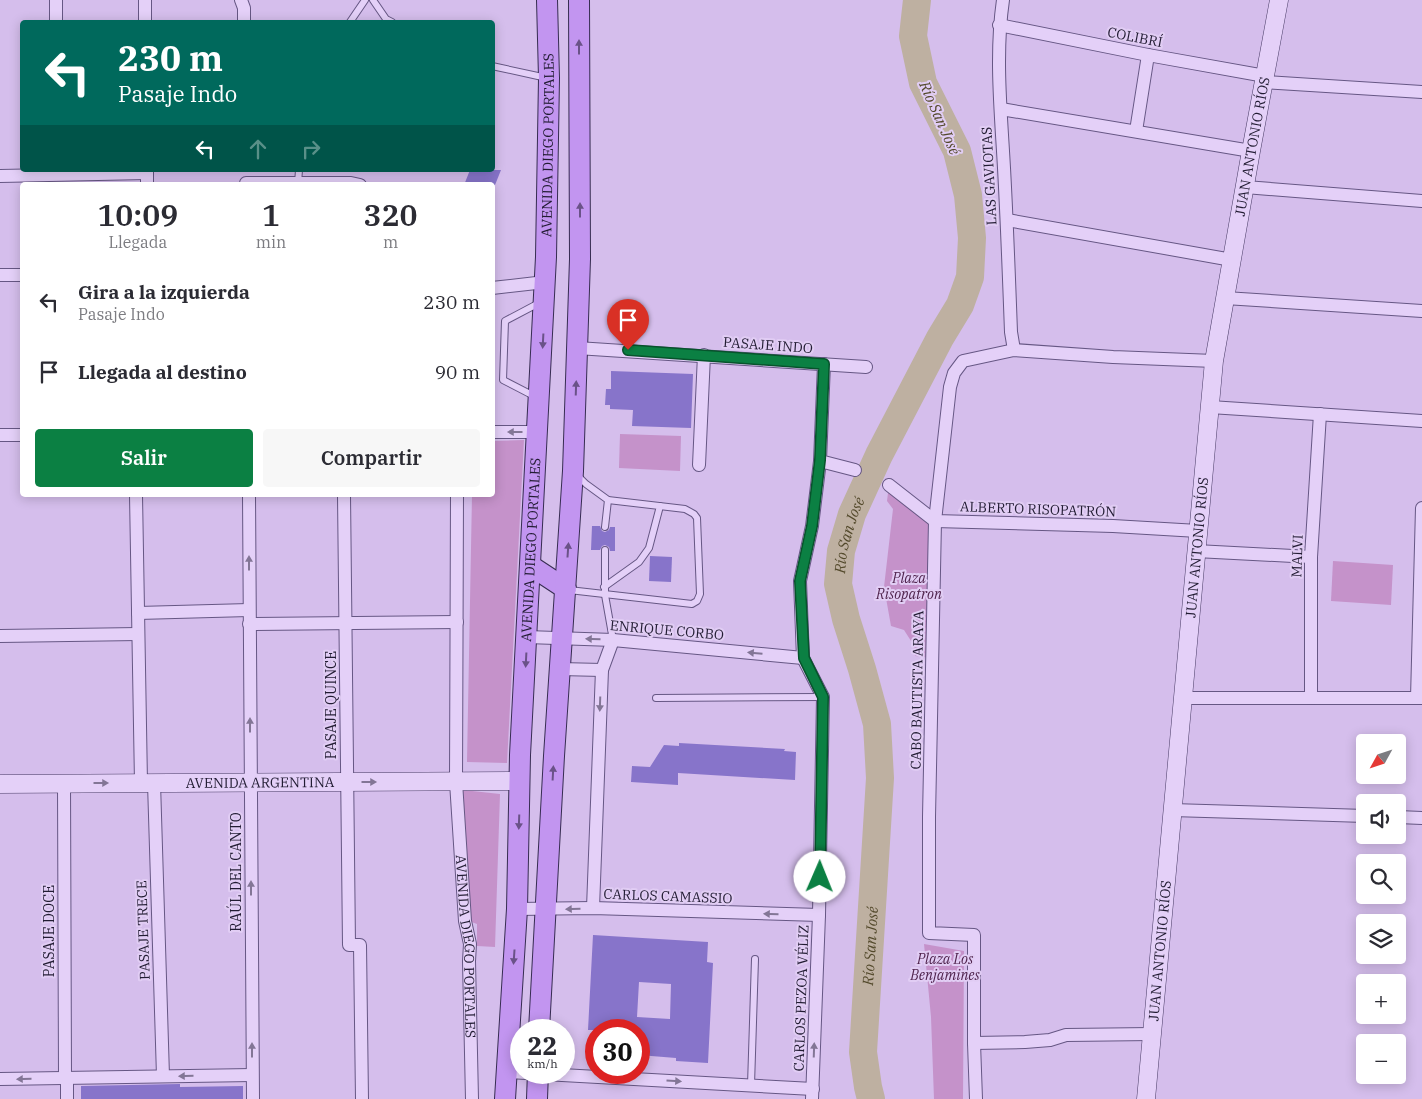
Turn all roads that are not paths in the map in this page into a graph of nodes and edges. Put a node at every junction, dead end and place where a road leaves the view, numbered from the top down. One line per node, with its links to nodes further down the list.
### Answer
1 (56, 0): 10 (street)
2 (145, 0): 11 (street)
3 (241, 0): 12 (street)
4 (365, 0): 13 (lane)
5 (373, 0): 14 (lane)
6 (547, 0): 18 (main road, AVENIDA DIEGO PORTALES)
7 (579, 0): 31 (main road, one-way to 7)
8 (1003, 0): 15 (street, LAS GAVIOTAS)
9 (1279, 0): 19 (main road, JUAN ANTONIO RÍOS)
10 (56, 20)
11 (146, 20)
12 (244, 20)
13 (351, 20)
14 (386, 20)
15 (999, 25): 16 (street, COLIBRÍ); 21 (street, LAS GAVIOTAS)
16 (1148, 55): 19 (street, COLIBRÍ); 22 (street)
17 (495, 67): 18 (lane)
18 (548, 78): 30 (main road, AVENIDA DIEGO PORTALES)
19 (1264, 79): 20 (street, COLIBRÍ); 23 (main road, JUAN ANTONIO RÍOS)
20 (1422, 92)
21 (1001, 108): 22 (street); 29 (street, LAS GAVIOTAS)
22 (1136, 132): 23 (street)
23 (1251, 151): 27 (main road, JUAN ANTONIO RÍOS)
24 (0, 176): 26 (street)
25 (147, 176): 26 (street)
26 (57, 177)
27 (1245, 187): 28 (street); 32 (main road, JUAN ANTONIO RÍOS)
28 (1422, 201)
29 (1007, 220): 32 (street); 40 (street, LAS GAVIOTAS)
30 (546, 257): 31 (main road); 36 (main road, AVENIDA DIEGO PORTALES)
31 (580, 259): 39 (main road)
32 (1232, 260): 37 (main road, JUAN ANTONIO RÍOS)
33 (20, 275): 34 (street)
34 (0, 276)
35 (495, 288): 36 (street)
36 (545, 291): 45 (main road, AVENIDA DIEGO PORTALES, one-way to 45); 45 (lane)
37 (1225, 298): 38 (street); 42 (main road, JUAN ANTONIO RÍOS)
38 (1422, 311)
39 (577, 348): 41 (street, PASAJE INDO); 56 (main road, one-way to 39)
40 (1014, 350): 42 (street); 65 (street, CABO BAUTISTA ARAYA)
41 (704, 355): 43 (street, PASAJE INDO); 54 (street)
42 (1214, 361): 46 (main road, JUAN ANTONIO RÍOS)
43 (824, 364): 44 (street, PASAJE INDO); 53 (street, CARLOS PEZOA VÉLIZ)
44 (866, 367)
45 (540, 399): 50 (main road, AVENIDA DIEGO PORTALES)
46 (1210, 407): 47 (street); 67 (main road, JUAN ANTONIO RÍOS)
47 (1320, 414): 48 (street); 70 (street, MALVI)
48 (1422, 421)
49 (495, 432): 50 (street, one-way to 49)
50 (538, 432): 71 (main road, AVENIDA DIEGO PORTALES)
51 (0, 435): 52 (street)
52 (20, 435)
53 (820, 460): 55 (street); 86 (street, CARLOS PEZOA VÉLIZ)
54 (699, 465)
55 (854, 470)
56 (573, 471): 62 (lane); 74 (main road, one-way to 56)
57 (889, 485): 65 (street)
58 (136, 497): 77 (street, PASAJE TRECE)
59 (249, 497): 76 (street, RAÚL DEL CANTO, one-way to 59)
60 (344, 497): 79 (street, PASAJE QUINCE)
61 (457, 497): 78 (street, AVENIDA DIEGO PORTALES)
62 (608, 500): 63 (lane); 66 (lane)
63 (660, 506): 72 (lane); 75 (lane)
64 (1422, 508): 73 (street)
65 (935, 521): 67 (street, ALBERTO RISOPATRÓN); 112 (street, CABO BAUTISTA ARAYA)
66 (605, 527)
67 (1198, 531): 69 (main road, JUAN ANTONIO RÍOS)
68 (605, 550): 72 (lane)
69 (1196, 551): 70 (street); 91 (main road, JUAN ANTONIO RÍOS)
70 (1311, 557): 92 (street, MALVI)
71 (531, 566): 74 (main road); 83 (main road, AVENIDA DIEGO PORTALES)
72 (604, 587): 75 (lane)
73 (1421, 587): 93 (street)
74 (566, 589): 75 (lane); 84 (main road)
75 (604, 595): 85 (lane)
76 (249, 610): 77 (street); 80 (street, RAÚL DEL CANTO)
77 (138, 613): 81 (street, PASAJE TRECE)
78 (457, 622): 79 (street); 97 (street, AVENIDA DIEGO PORTALES)
79 (346, 623): 80 (street); 96 (street, PASAJE QUINCE)
80 (249, 624): 95 (street, RAÚL DEL CANTO, one-way to 80)
81 (138, 634): 82 (street); 99 (street, PASAJE TRECE)
82 (0, 636)
83 (528, 637): 84 (street, ENRIQUE CORBO); 94 (main road, AVENIDA DIEGO PORTALES, one-way to 94)
84 (562, 638): 85 (street, ENRIQUE CORBO, one-way to 84); 87 (main road)
85 (613, 640): 86 (street, ENRIQUE CORBO, one-way to 85); 88 (street)
86 (804, 658): 89 (street, CARLOS PEZOA VÉLIZ)
87 (560, 668): 88 (street); 107 (main road, one-way to 87)
88 (602, 670): 105 (street, one-way to 105)
89 (823, 697): 90 (lane); 108 (street, CARLOS PEZOA VÉLIZ)
90 (656, 698)
91 (1183, 698): 92 (street); 101 (main road, JUAN ANTONIO RÍOS)
92 (1312, 698): 93 (street)
93 (1419, 698)
94 (520, 781): 97 (main road, AVENIDA ARGENTINA); 106 (main road, AVENIDA DIEGO PORTALES, one-way to 106)
95 (250, 782): 96 (main road, AVENIDA ARGENTINA); 99 (main road, AVENIDA ARGENTINA); 115 (street, RAÚL DEL CANTO, one-way to 95)
96 (346, 782): 97 (main road, AVENIDA ARGENTINA, one-way to 97); 125 (street, PASAJE QUINCE)
97 (456, 782): 126 (street, AVENIDA DIEGO PORTALES)
98 (64, 783): 99 (main road, AVENIDA ARGENTINA, one-way to 99); 100 (main road, AVENIDA ARGENTINA); 118 (street, PASAJE DOCE)
99 (147, 783): 117 (street, PASAJE TRECE)
100 (0, 784)
101 (1172, 810): 102 (street); 111 (main road, JUAN ANTONIO RÍOS)
102 (1356, 816)
103 (1406, 817): 104 (street)
104 (1422, 818)
105 (594, 908): 107 (street, CARLOS CAMASSIO, one-way to 107); 108 (street, CARLOS CAMASSIO, one-way to 105)
106 (517, 909): 107 (street, CARLOS CAMASSIO); 113 (main road, AVENIDA DIEGO PORTALES, one-way to 113)
107 (545, 910): 110 (main road)
108 (819, 915): 122 (street, CARLOS PEZOA VÉLIZ, one-way to 108)
109 (755, 959): 121 (lane)
110 (540, 1019)
111 (1152, 1034): 112 (street); 130 (main road, JUAN ANTONIO RÍOS)
112 (974, 1043): 129 (street)
113 (507, 1072): 114 (street); 127 (main road, AVENIDA DIEGO PORTALES)
114 (510, 1072)
115 (252, 1075): 117 (street, one-way to 117); 124 (street, RAÚL DEL CANTO)
116 (575, 1075): 121 (street, one-way to 121)
117 (163, 1076): 118 (street)
118 (66, 1078): 119 (street, one-way to 119); 123 (street, PASAJE DOCE)
119 (0, 1079)
120 (538, 1084): 128 (main road)
121 (751, 1085): 122 (street)
122 (812, 1094)
123 (67, 1099)
124 (253, 1099)
125 (362, 1099)
126 (472, 1099)
127 (506, 1099)
128 (537, 1099)
129 (976, 1099)
130 (1146, 1099)

